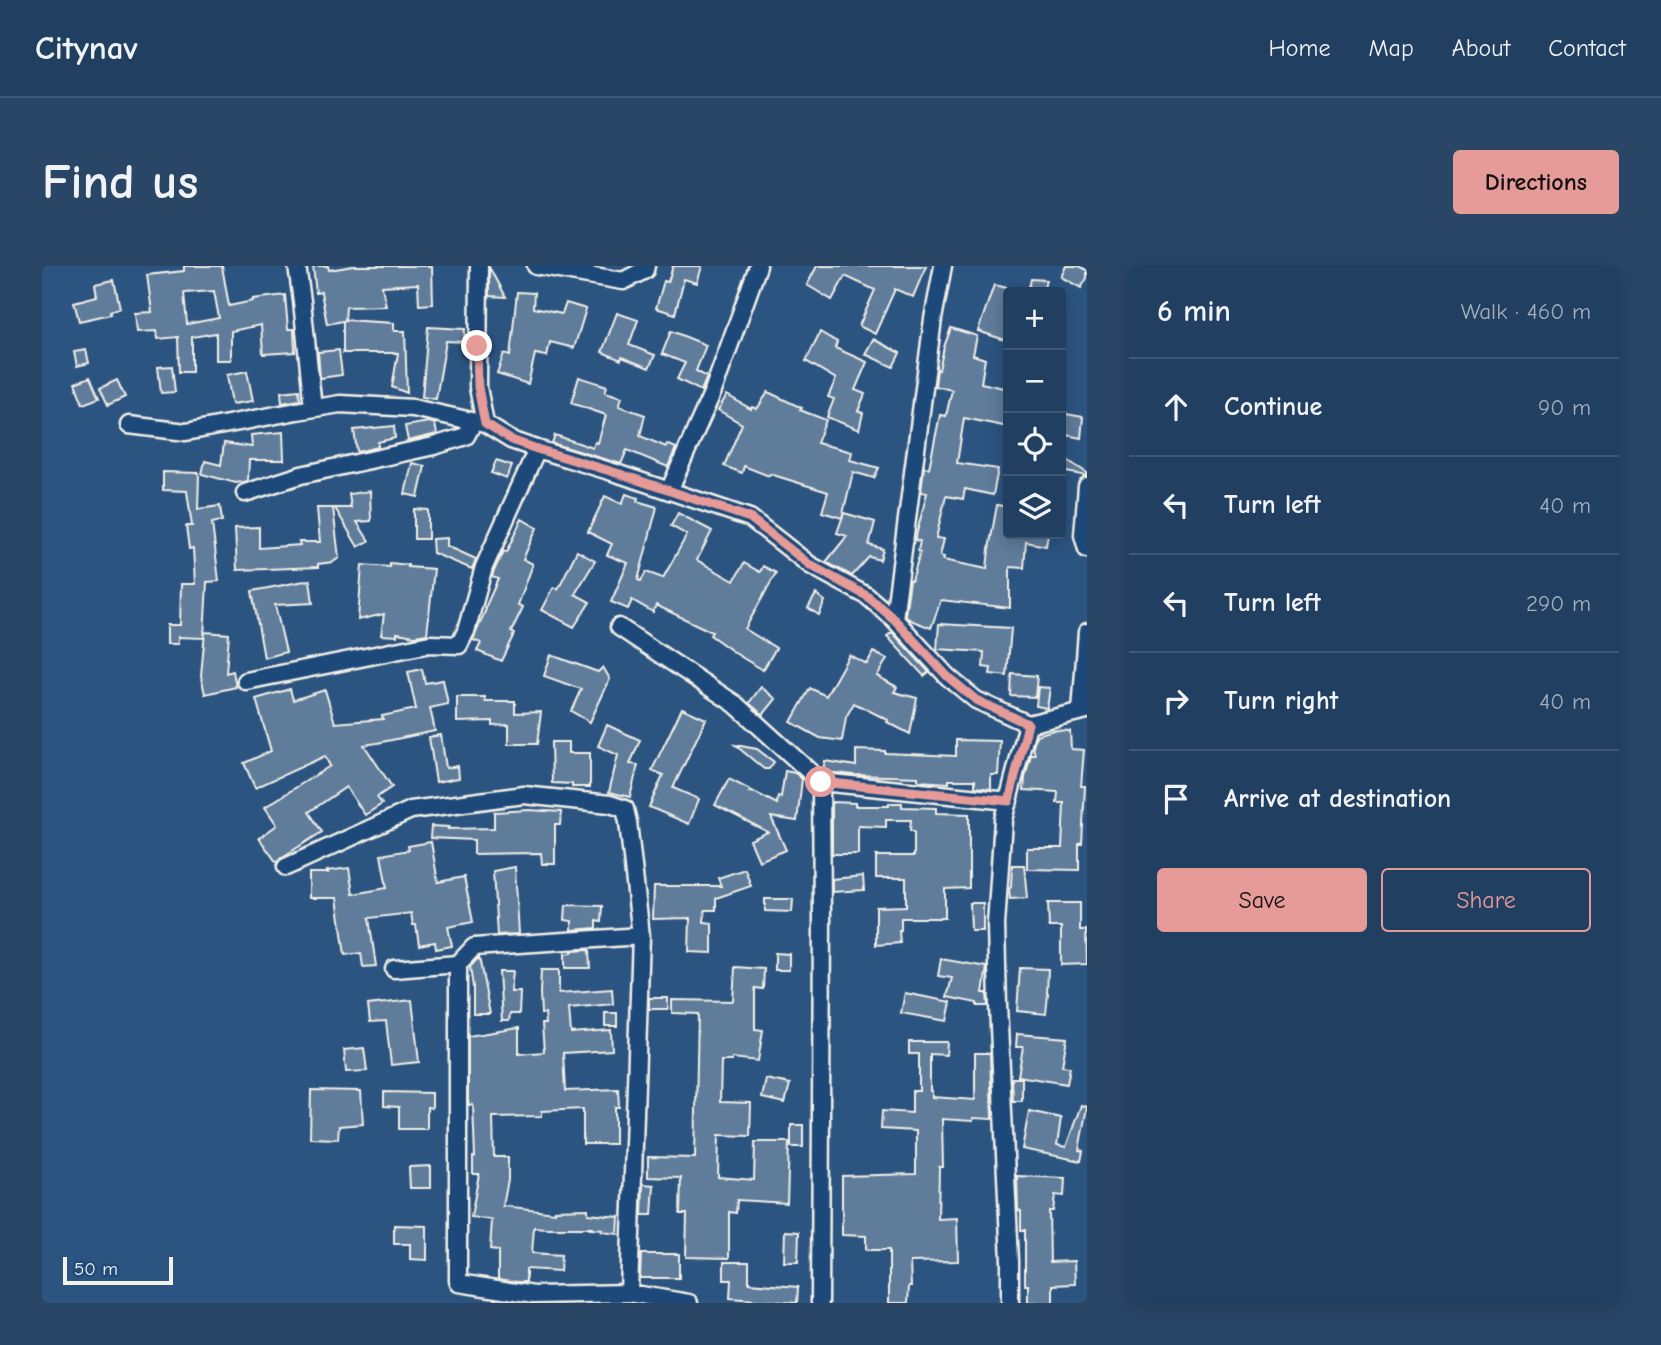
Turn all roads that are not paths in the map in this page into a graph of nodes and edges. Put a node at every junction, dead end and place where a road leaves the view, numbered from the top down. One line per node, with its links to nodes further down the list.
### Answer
1 (297, 266): 7 (street)
2 (479, 266): 8 (street)
3 (536, 266): 4 (street)
4 (646, 266)
5 (758, 266): 12 (street)
6 (943, 266): 15 (street)
7 (313, 408): 8 (street); 9 (street)
8 (479, 423): 10 (street); 13 (street)
9 (129, 425)
10 (537, 449): 12 (street); 18 (street)
11 (1087, 486): 14 (street)
12 (670, 491): 15 (street)
13 (245, 493)
14 (1087, 550)
15 (894, 619): 20 (street)
16 (620, 627): 21 (street)
17 (1087, 632): 19 (street)
18 (246, 681)
19 (1084, 710): 20 (street)
20 (1028, 724): 22 (street)
21 (821, 782): 22 (street); 30 (street)
22 (1009, 801): 31 (street)
23 (286, 867): 24 (street)
24 (641, 936): 25 (street); 27 (street)
25 (458, 964): 26 (street); 28 (street)
26 (394, 969)
27 (629, 1293): 28 (street); 29 (street)
28 (533, 1299)
29 (689, 1303)
30 (820, 1303)
31 (1010, 1303)

